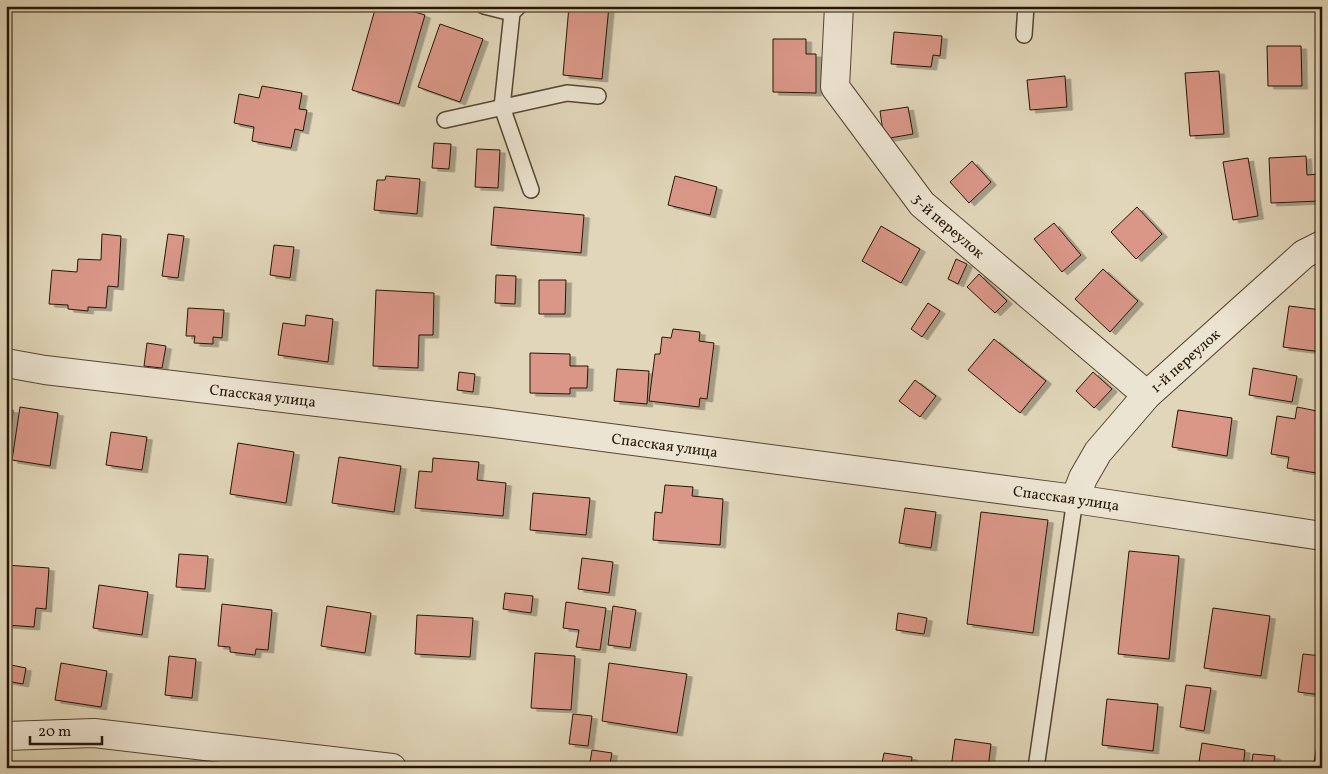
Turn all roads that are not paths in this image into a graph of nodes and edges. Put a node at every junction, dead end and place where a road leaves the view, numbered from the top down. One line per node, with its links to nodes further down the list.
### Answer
1 (484, 6): 4 (lane)
2 (839, 6): 12 (street, 3-й переулок)
3 (1026, 6): 5 (lane)
4 (516, 10): 7 (lane)
5 (1024, 35)
6 (598, 96): 7 (lane)
7 (502, 107): 8 (lane); 9 (lane)
8 (446, 120)
9 (531, 190)
10 (1322, 245): 12 (street, 1-й переулок)
11 (6, 363): 13 (street, Спасская улица)
12 (1147, 395): 13 (street, 1-й переулок)
13 (1075, 499): 14 (street, Спасская улица); 17 (lane)
14 (1322, 536)
15 (6, 736): 16 (street)
16 (392, 768)
17 (1036, 768)

